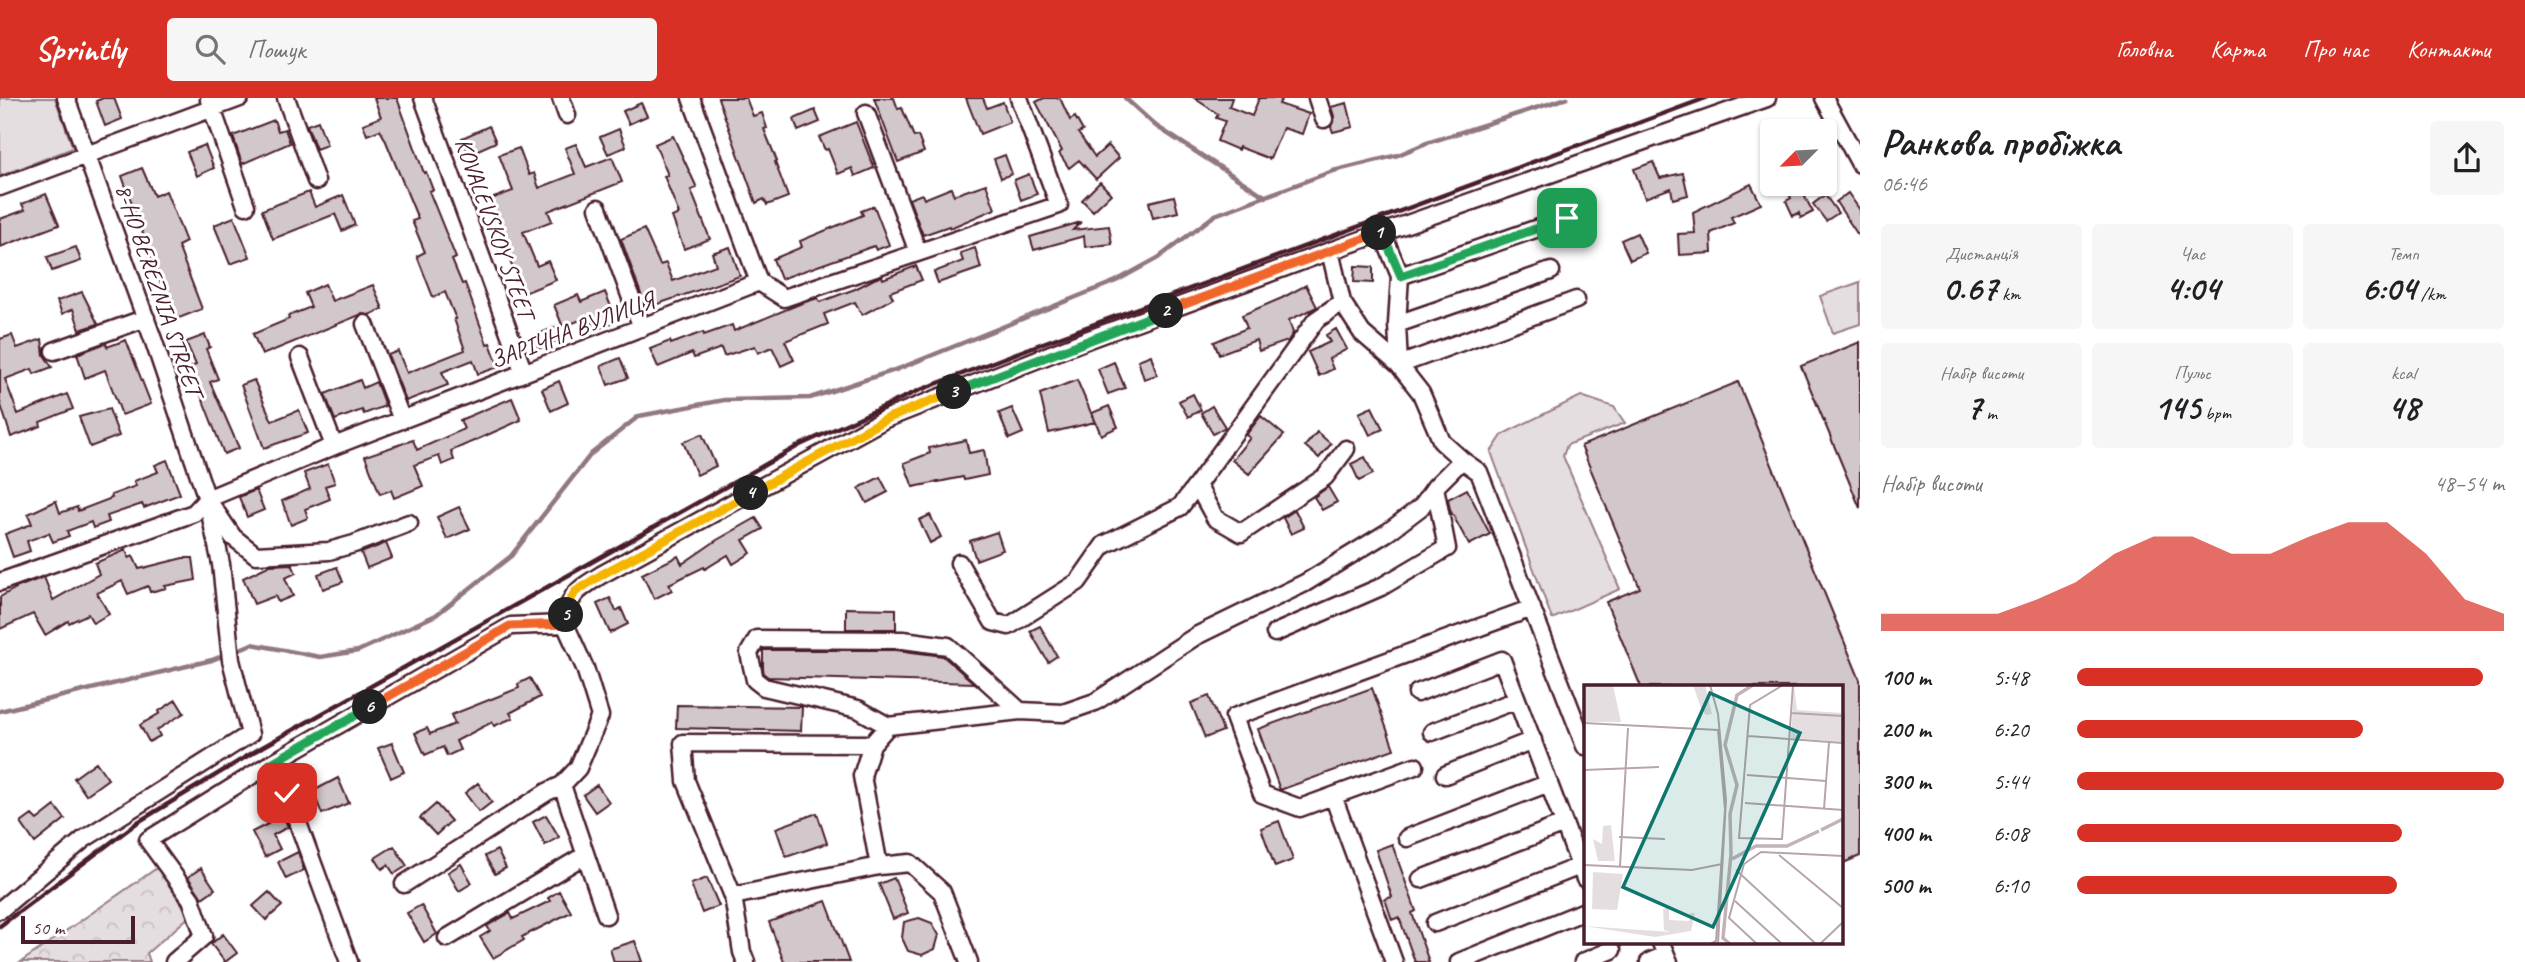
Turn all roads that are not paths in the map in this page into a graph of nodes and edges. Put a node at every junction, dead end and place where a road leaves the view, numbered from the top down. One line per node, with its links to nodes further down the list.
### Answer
1 (66, 98): 15 (street, 8-HO BEREZNIA STREET)
2 (240, 98): 11 (street)
3 (286, 98): 17 (street)
4 (423, 98): 37 (street, KOVALEVSKOY STEET)
5 (561, 98): 13 (street)
6 (691, 98): 27 (street)
7 (1019, 98): 24 (street)
8 (1317, 98): 14 (street)
9 (1767, 98): 22 (street)
10 (1824, 98): 16 (street)
11 (210, 103): 15 (street); 19 (street)
12 (866, 113): 24 (street)
13 (568, 115)
14 (1324, 119)
15 (86, 155): 18 (street); 30 (street, 8-HO BEREZNIA STREET)
16 (1860, 164)
17 (316, 181)
18 (0, 187)
19 (246, 206)
20 (598, 208): 33 (street)
21 (1567, 218): 26 (street)
22 (1382, 232): 23 (street); 26 (street)
23 (1330, 251): 29 (street); 49 (street)
24 (918, 252): 27 (street)
25 (1551, 271): 32 (street)
26 (1401, 276): 32 (street)
27 (759, 282): 33 (street, ЗАРІЧНА ВУЛИЦЯ)
28 (1576, 300): 36 (street)
29 (1342, 302): 36 (street); 42 (street)
30 (146, 318): 34 (street); 44 (street, 8-HO BEREZNIA STREET)
31 (365, 324): 38 (street)
32 (1397, 324): 36 (street)
33 (642, 328): 37 (street, ЗАРІЧНА ВУЛИЦЯ)
34 (54, 351)
35 (300, 358): 39 (street)
36 (1399, 365): 41 (street)
37 (524, 373): 38 (street, ЗАРІЧНА ВУЛИЦЯ)
38 (401, 420): 39 (street, ЗАРІЧНА ВУЛИЦЯ)
39 (334, 446): 44 (street, ЗАРІЧНА ВУЛИЦЯ)
40 (1346, 449): 42 (street)
41 (1462, 460): 43 (street); 48 (street)
42 (1197, 485): 46 (street)
43 (1435, 487): 50 (street); 53 (street)
44 (207, 499): 45 (street); 47 (street, ЗАРІЧНА ВУЛИЦЯ); 73 (street)
45 (409, 523)
46 (958, 563)
47 (0, 582)
48 (1532, 608): 57 (street); 64 (street)
49 (565, 624): 59 (street); 63 (street)
50 (1275, 633)
51 (1417, 693): 52 (street)
52 (1517, 700): 55 (street); 56 (street)
53 (1020, 711): 54 (street); 54 (street)
54 (888, 726): 58 (street)
55 (1432, 732)
56 (1533, 740): 61 (street); 62 (street)
57 (1584, 743)
58 (872, 744): 68 (street); 72 (street)
59 (270, 764): 80 (street); 81 (street)
60 (1415, 766): 64 (street)
61 (1445, 775)
62 (1549, 783): 65 (street); 66 (street)
63 (562, 785): 67 (street); 71 (street)
64 (1333, 796): 84 (street)
65 (1564, 824): 69 (street); 70 (street)
66 (1407, 838)
67 (585, 855): 75 (street); 77 (street)
68 (879, 866): 72 (street); 83 (street)
69 (1583, 873): 76 (street)
70 (1421, 879)
71 (404, 884)
72 (733, 896): 82 (street)
73 (0, 910)
74 (1584, 911): 85 (street)
75 (606, 915)
76 (1436, 923)
77 (447, 938)
78 (1613, 952): 86 (street)
79 (1665, 953): 87 (street)
80 (174, 962)
81 (349, 962)
82 (746, 962)
83 (969, 962)
84 (1394, 962)
85 (1459, 962)
86 (1583, 962)
87 (1649, 962)

